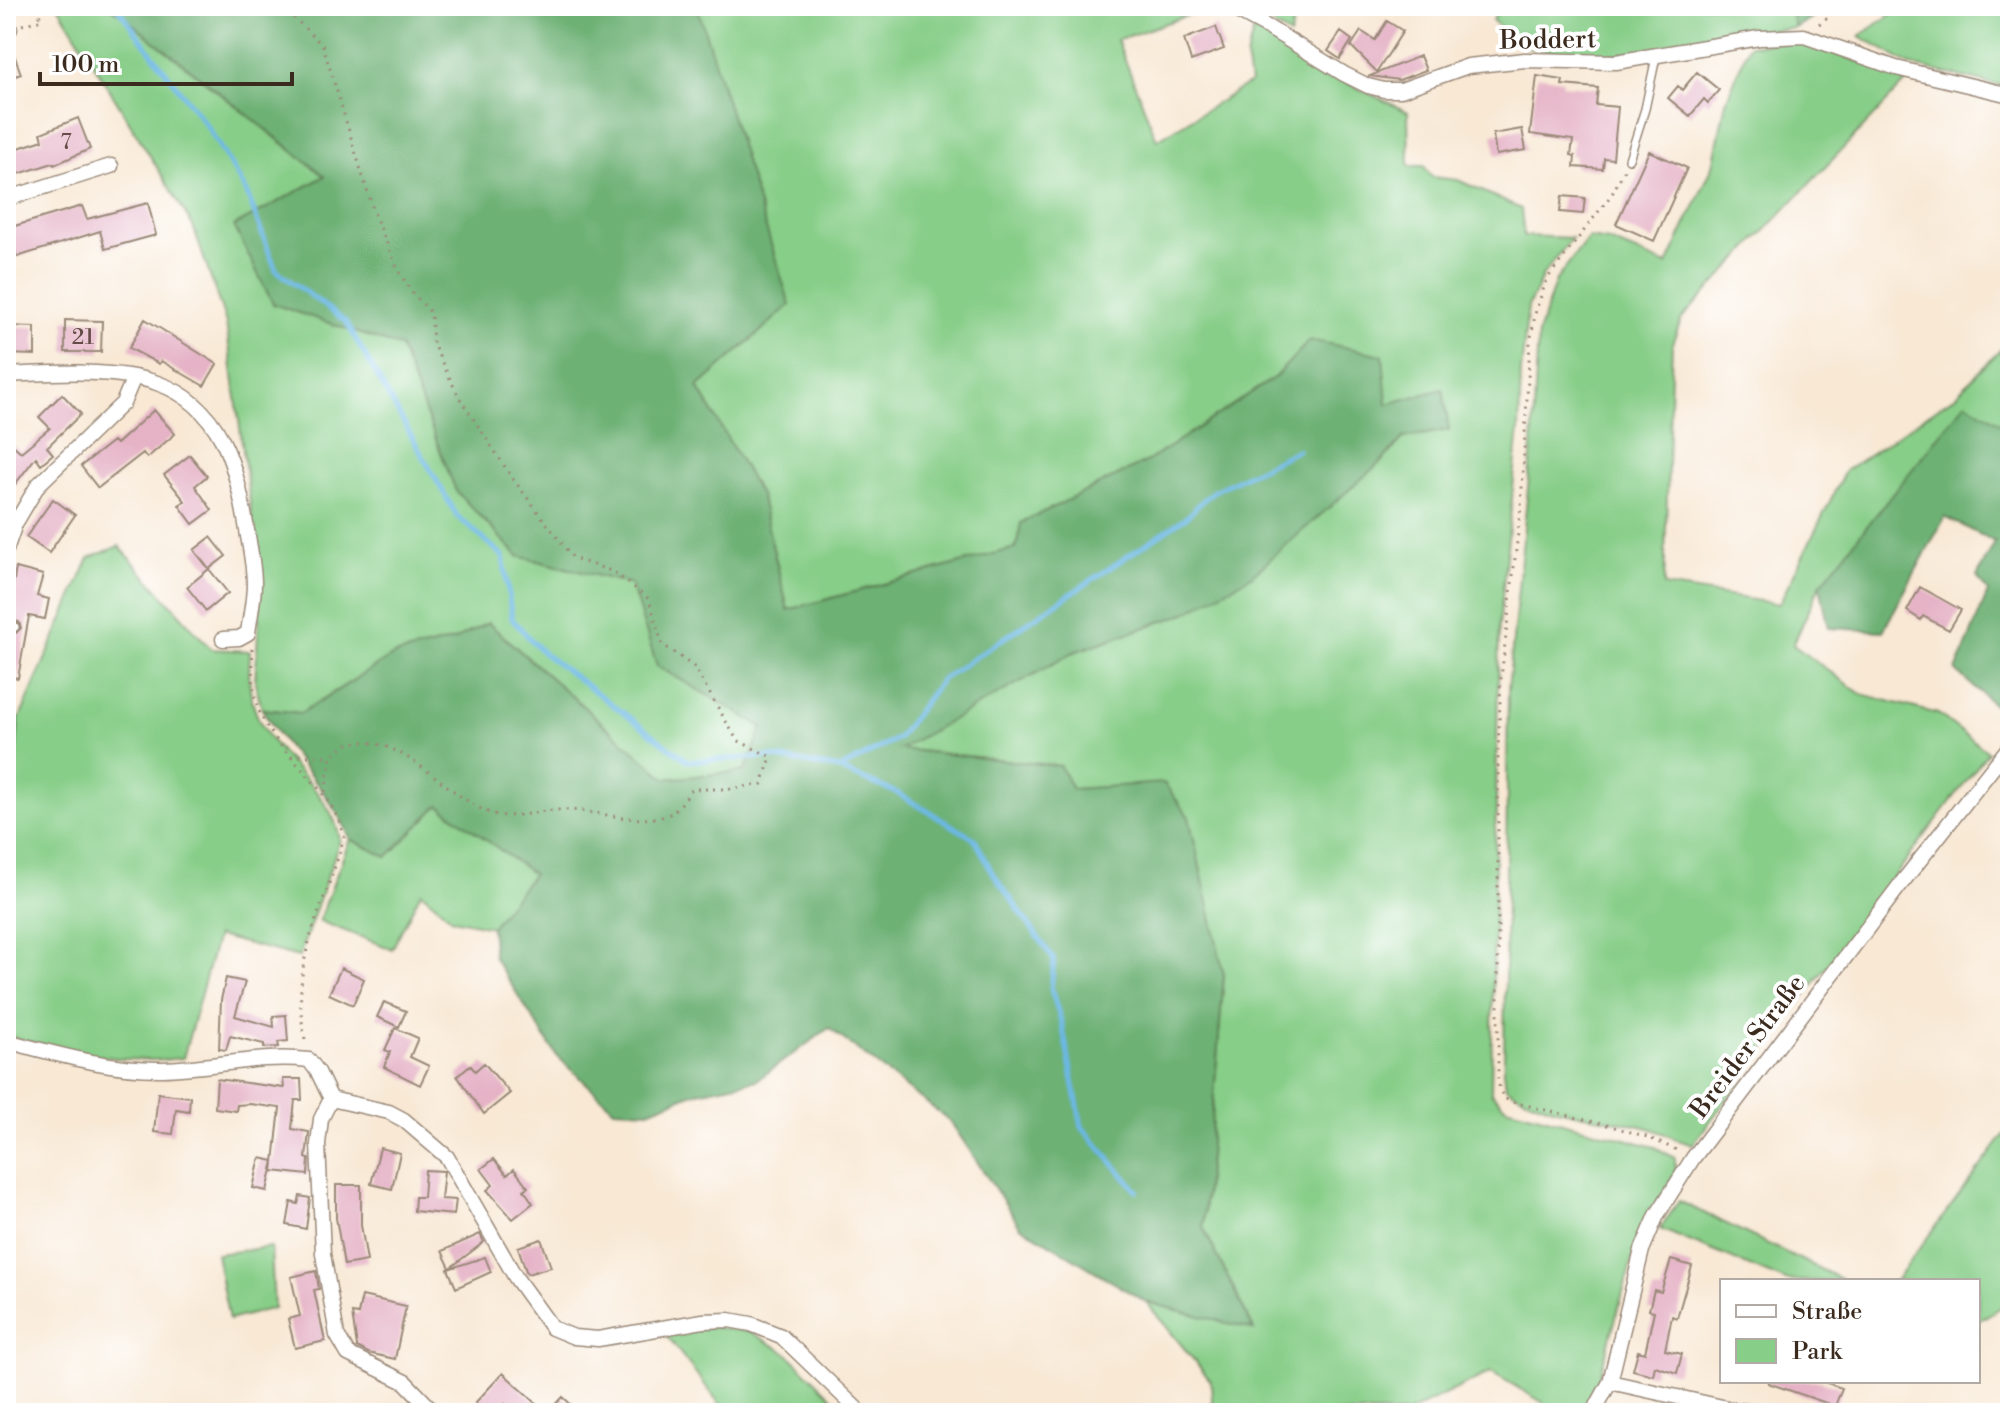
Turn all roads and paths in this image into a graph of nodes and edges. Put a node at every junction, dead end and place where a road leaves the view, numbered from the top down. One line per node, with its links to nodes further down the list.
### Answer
1 (33, 6): 5 (path)
2 (282, 6): 19 (path)
3 (1228, 6): 7 (street, Boddert)
4 (1842, 6): 6 (path)
5 (8, 30)
6 (1804, 36): 7 (street, Boddert); 8 (street)
7 (1656, 57): 9 (lane)
8 (2010, 95)
9 (1629, 159): 24 (path)
10 (111, 166): 11 (street)
11 (6, 199)
12 (6, 375): 13 (street)
13 (134, 377): 14 (street); 15 (street)
14 (6, 550)
15 (248, 633): 16 (street); 18 (path)
16 (223, 639)
17 (2010, 746): 24 (street, Breider Straße)
18 (289, 756): 19 (path); 20 (path)
19 (331, 756): 20 (path)
20 (324, 797): 22 (path)
21 (6, 1041): 22 (street)
22 (309, 1060): 23 (street)
23 (331, 1099): 26 (street); 27 (street)
24 (1693, 1158): 25 (street, Breider Straße)
25 (1610, 1382): 28 (street, Breider Straße); 29 (street)
26 (435, 1413)
27 (861, 1413)
28 (1593, 1413)
29 (1772, 1413)

